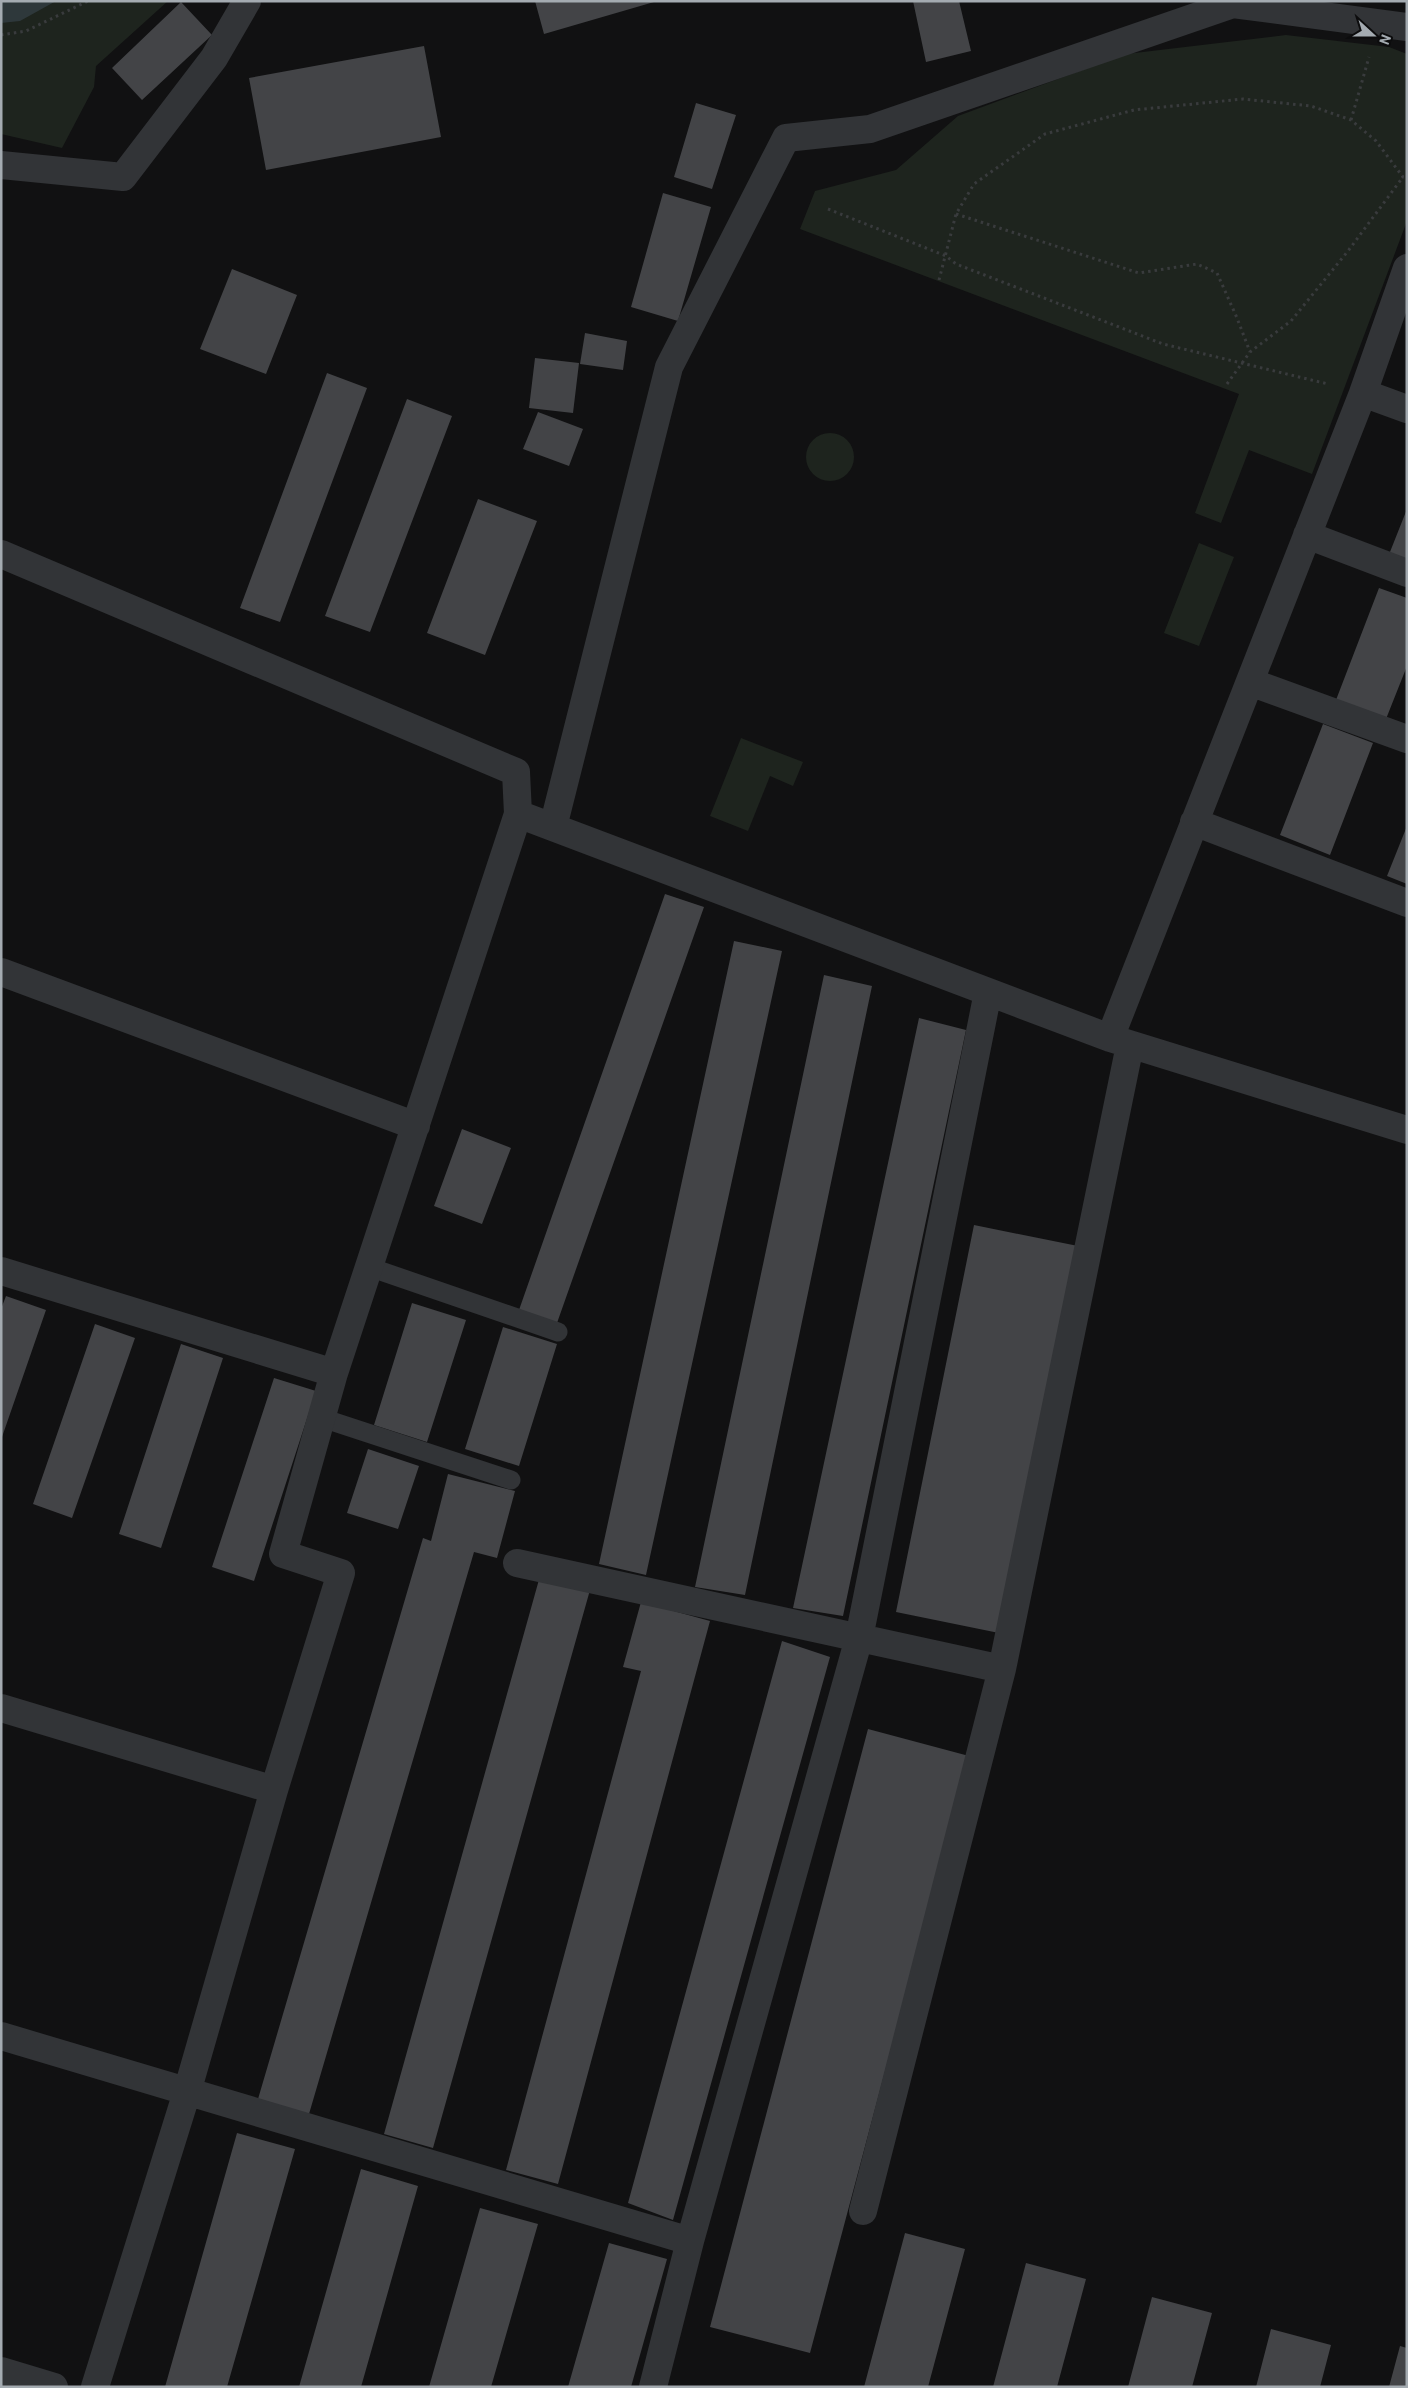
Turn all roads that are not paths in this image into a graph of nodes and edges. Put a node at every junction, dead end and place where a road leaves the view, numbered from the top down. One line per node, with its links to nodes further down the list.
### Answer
1 (247, 1): 3 (street)
2 (1407, 27): 14 (street)
3 (1, 165)
4 (1407, 268): 5 (street)
5 (1363, 393): 6 (street); 7 (street)
6 (1407, 410)
7 (1307, 535): 9 (street); 10 (street)
8 (1, 554): 12 (street)
9 (1407, 573)
10 (1250, 682): 11 (street); 13 (street)
11 (1407, 739)
12 (518, 814): 14 (street); 19 (street)
13 (1194, 822): 15 (street); 18 (street)
14 (553, 827): 17 (street)
15 (1407, 903)
16 (1, 972): 19 (street)
17 (988, 992): 18 (street); 28 (street)
18 (1120, 1042): 20 (street); 29 (street)
19 (416, 1126): 21 (street)
20 (1407, 1130)
21 (369, 1267): 23 (lane); 24 (street)
22 (1, 1271): 24 (street)
23 (558, 1332)
24 (334, 1374): 25 (street)
25 (322, 1418): 26 (lane); 31 (street)
26 (511, 1480)
27 (517, 1563): 28 (street)
28 (859, 1638): 29 (street); 35 (street)
29 (1002, 1669): 34 (street)
30 (1, 1708): 31 (street)
31 (274, 1790): 33 (street)
32 (1, 2036): 33 (street)
33 (187, 2092): 35 (street); 38 (street)
34 (863, 2211)
35 (690, 2241): 39 (street)
36 (1, 2371): 37 (street)
37 (54, 2387)
38 (95, 2387)
39 (653, 2387)

